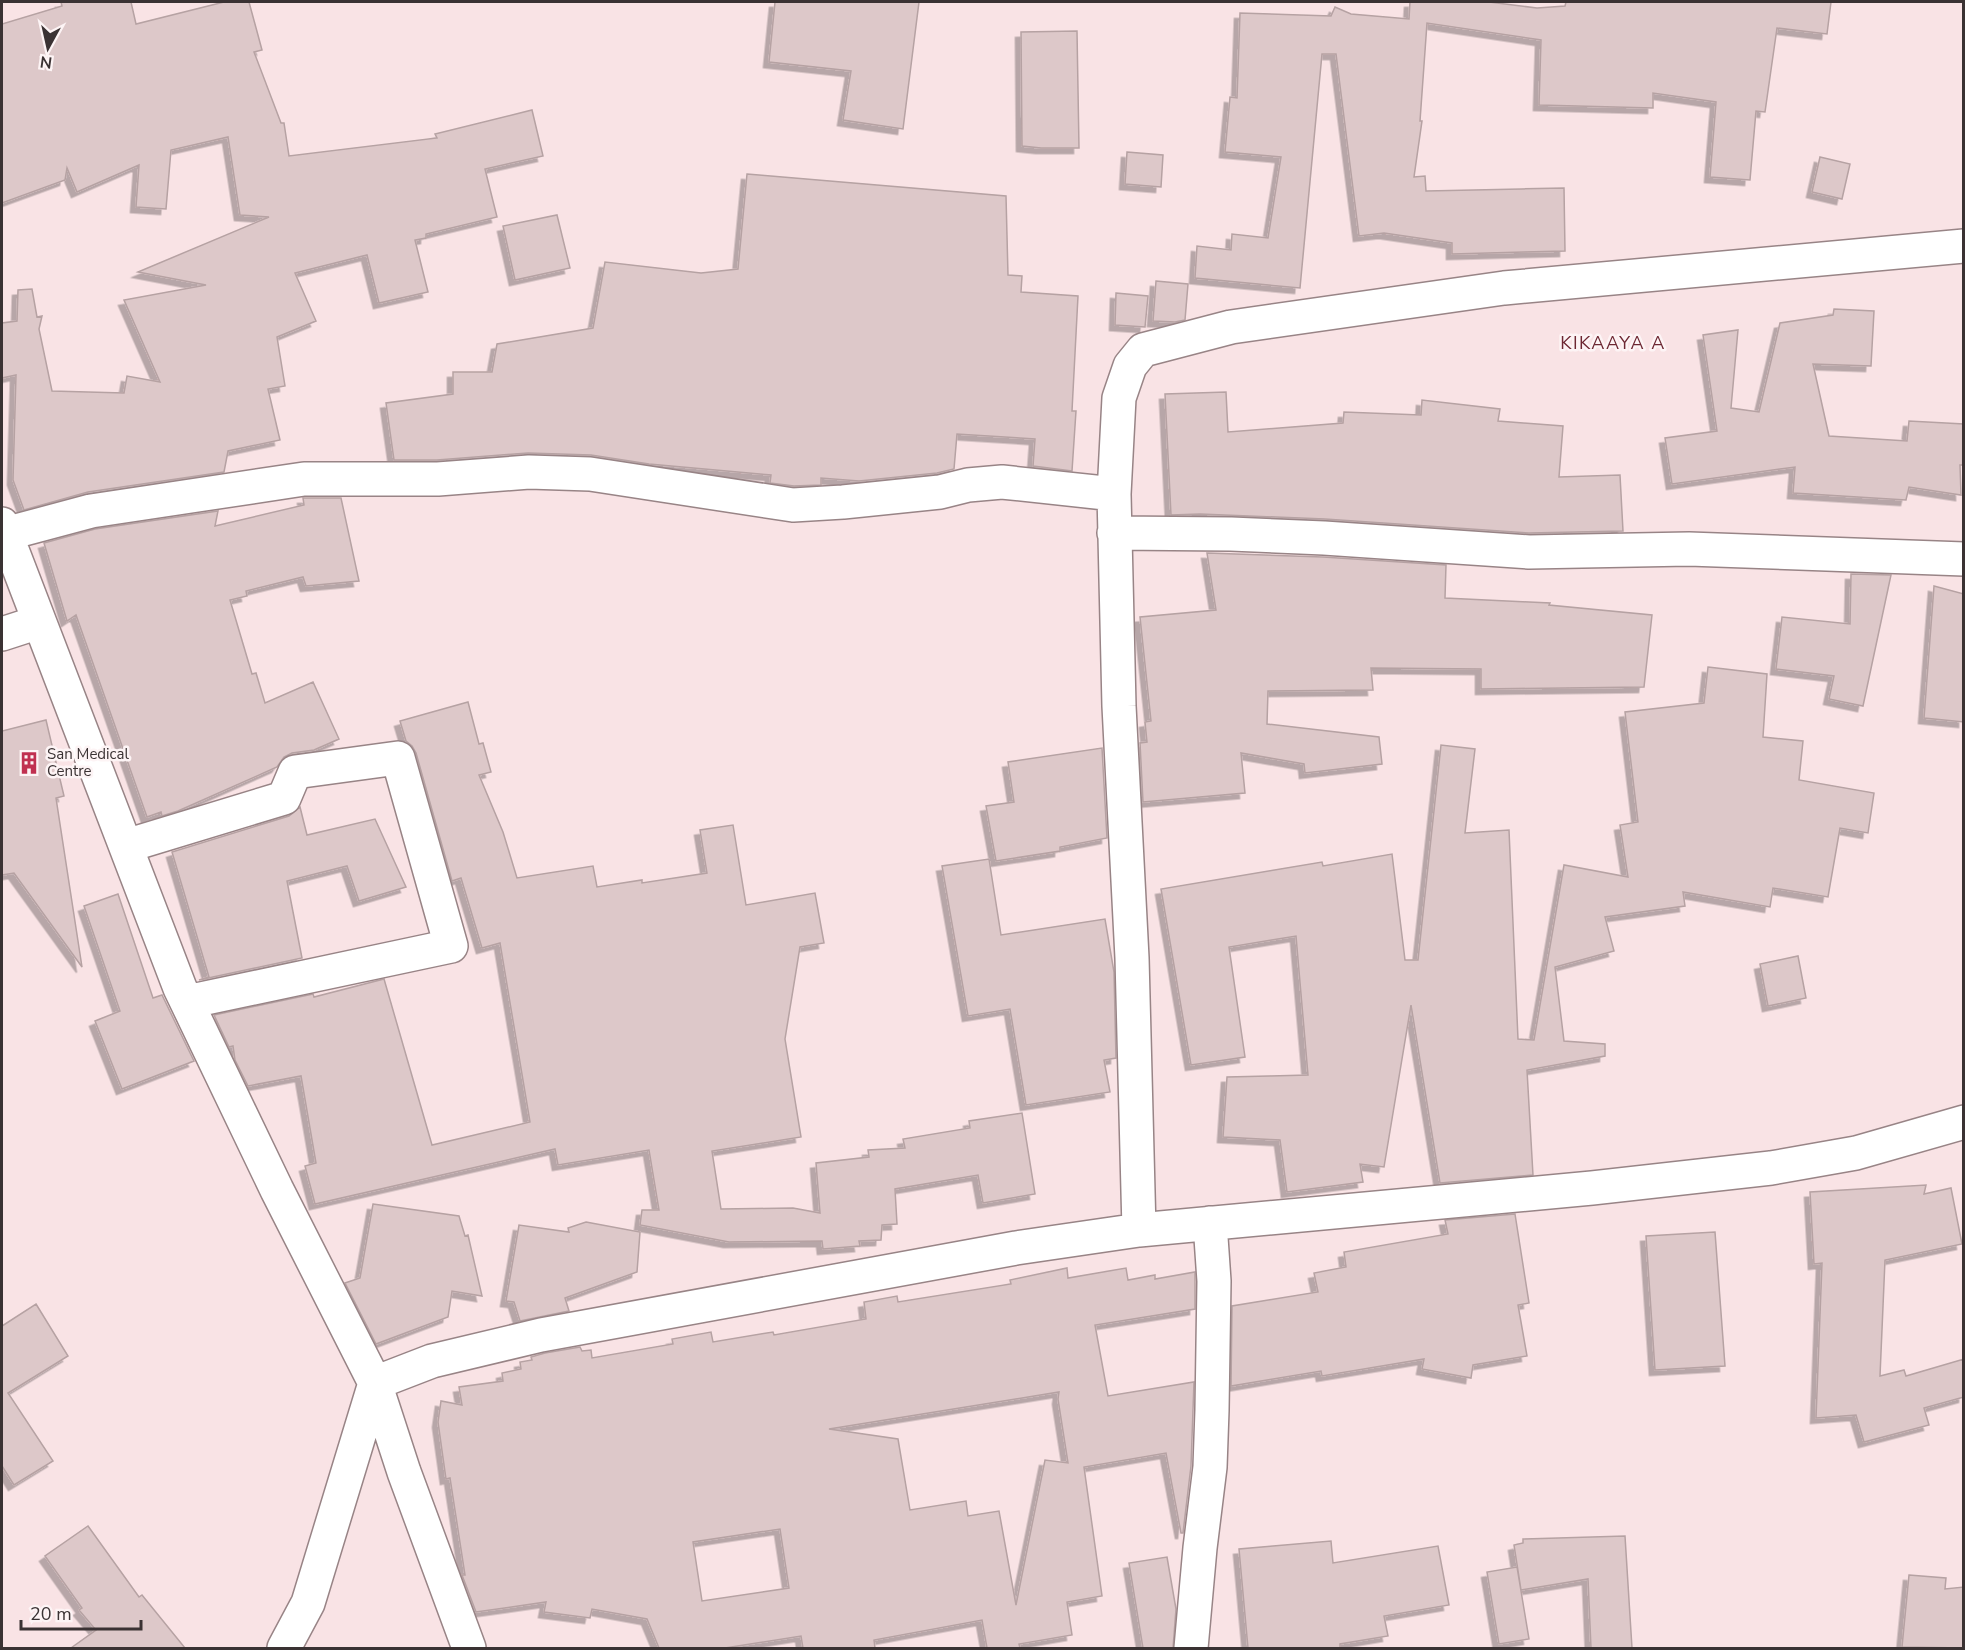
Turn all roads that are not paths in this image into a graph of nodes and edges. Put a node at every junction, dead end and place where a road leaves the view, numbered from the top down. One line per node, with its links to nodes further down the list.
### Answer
1 (1964, 246): 2 (street)
2 (1114, 494): 3 (street); 4 (street)
3 (3, 529): 6 (street)
4 (1114, 533): 5 (street); 12 (street)
5 (1964, 559)
6 (39, 622): 7 (street); 8 (street)
7 (2, 634)
8 (126, 846): 9 (street); 9 (street)
9 (187, 1002): 13 (street)
10 (1964, 1122): 11 (street)
11 (1210, 1223): 12 (street); 16 (street)
12 (1139, 1230): 13 (street)
13 (375, 1383): 14 (street); 15 (street)
14 (284, 1648)
15 (469, 1648)
16 (1191, 1648)

